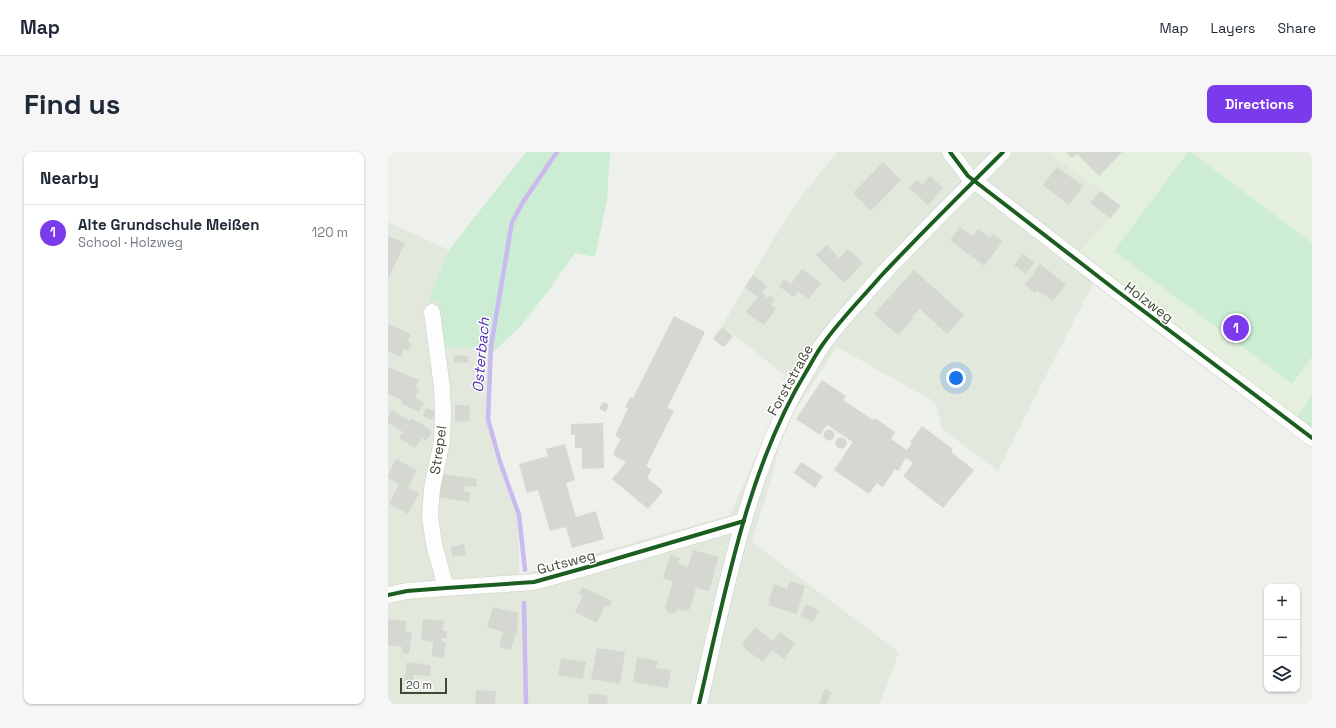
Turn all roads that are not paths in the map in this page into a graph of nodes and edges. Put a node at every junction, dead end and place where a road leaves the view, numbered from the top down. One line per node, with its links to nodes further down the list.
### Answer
1 (950, 152): 3 (street, Holzweg)
2 (1003, 152): 3 (street, Forststraße)
3 (974, 181): 5 (street, Holzweg); 6 (street, Forststraße)
4 (432, 312): 7 (street, Strepel)
5 (1312, 438)
6 (744, 521): 7 (street, Gutsweg); 9 (street, Forststraße)
7 (446, 588): 8 (street, Gutsweg)
8 (388, 595)
9 (699, 704)

